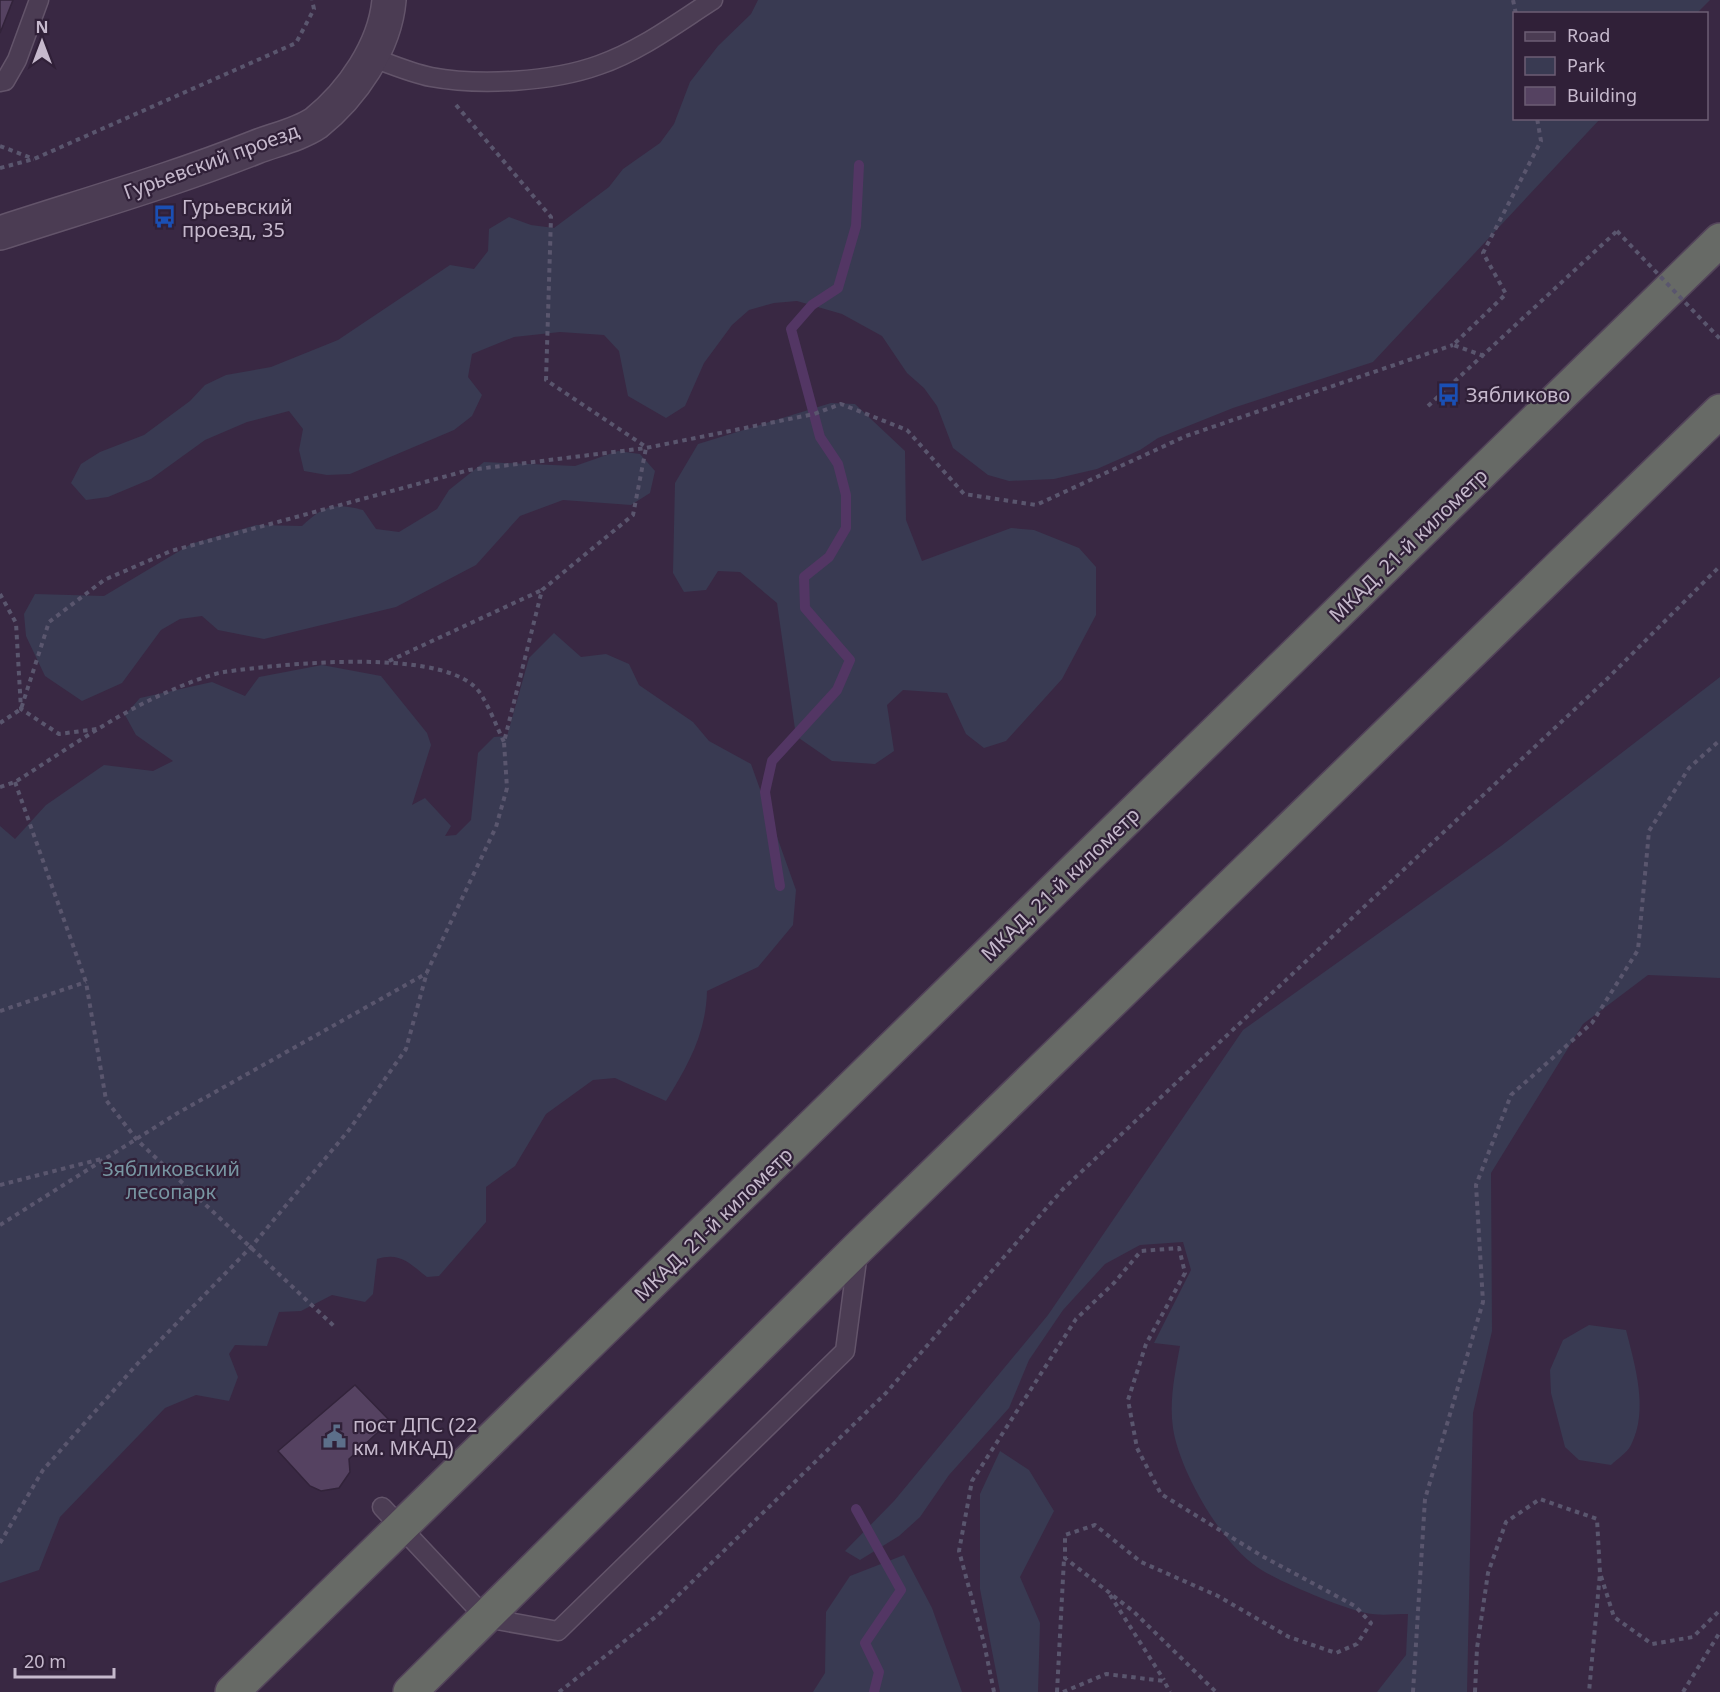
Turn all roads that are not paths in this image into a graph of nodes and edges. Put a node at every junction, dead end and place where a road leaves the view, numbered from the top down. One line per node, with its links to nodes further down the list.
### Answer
1 (39, 0): 5 (lane)
2 (389, 0): 4 (street, Гурьевский проезд)
3 (713, 0): 4 (lane)
4 (371, 57): 6 (street, Гурьевский проезд)
5 (0, 81)
6 (0, 233)
7 (1720, 240): 10 (highway, МКАД, 21-й километр)
8 (1720, 411): 9 (highway)
9 (858, 1248): 11 (highway); 11 (lane)
10 (391, 1518): 11 (lane); 12 (highway, МКАД, 21-й километр)
11 (486, 1618): 13 (highway)
12 (232, 1692)
13 (410, 1692)

